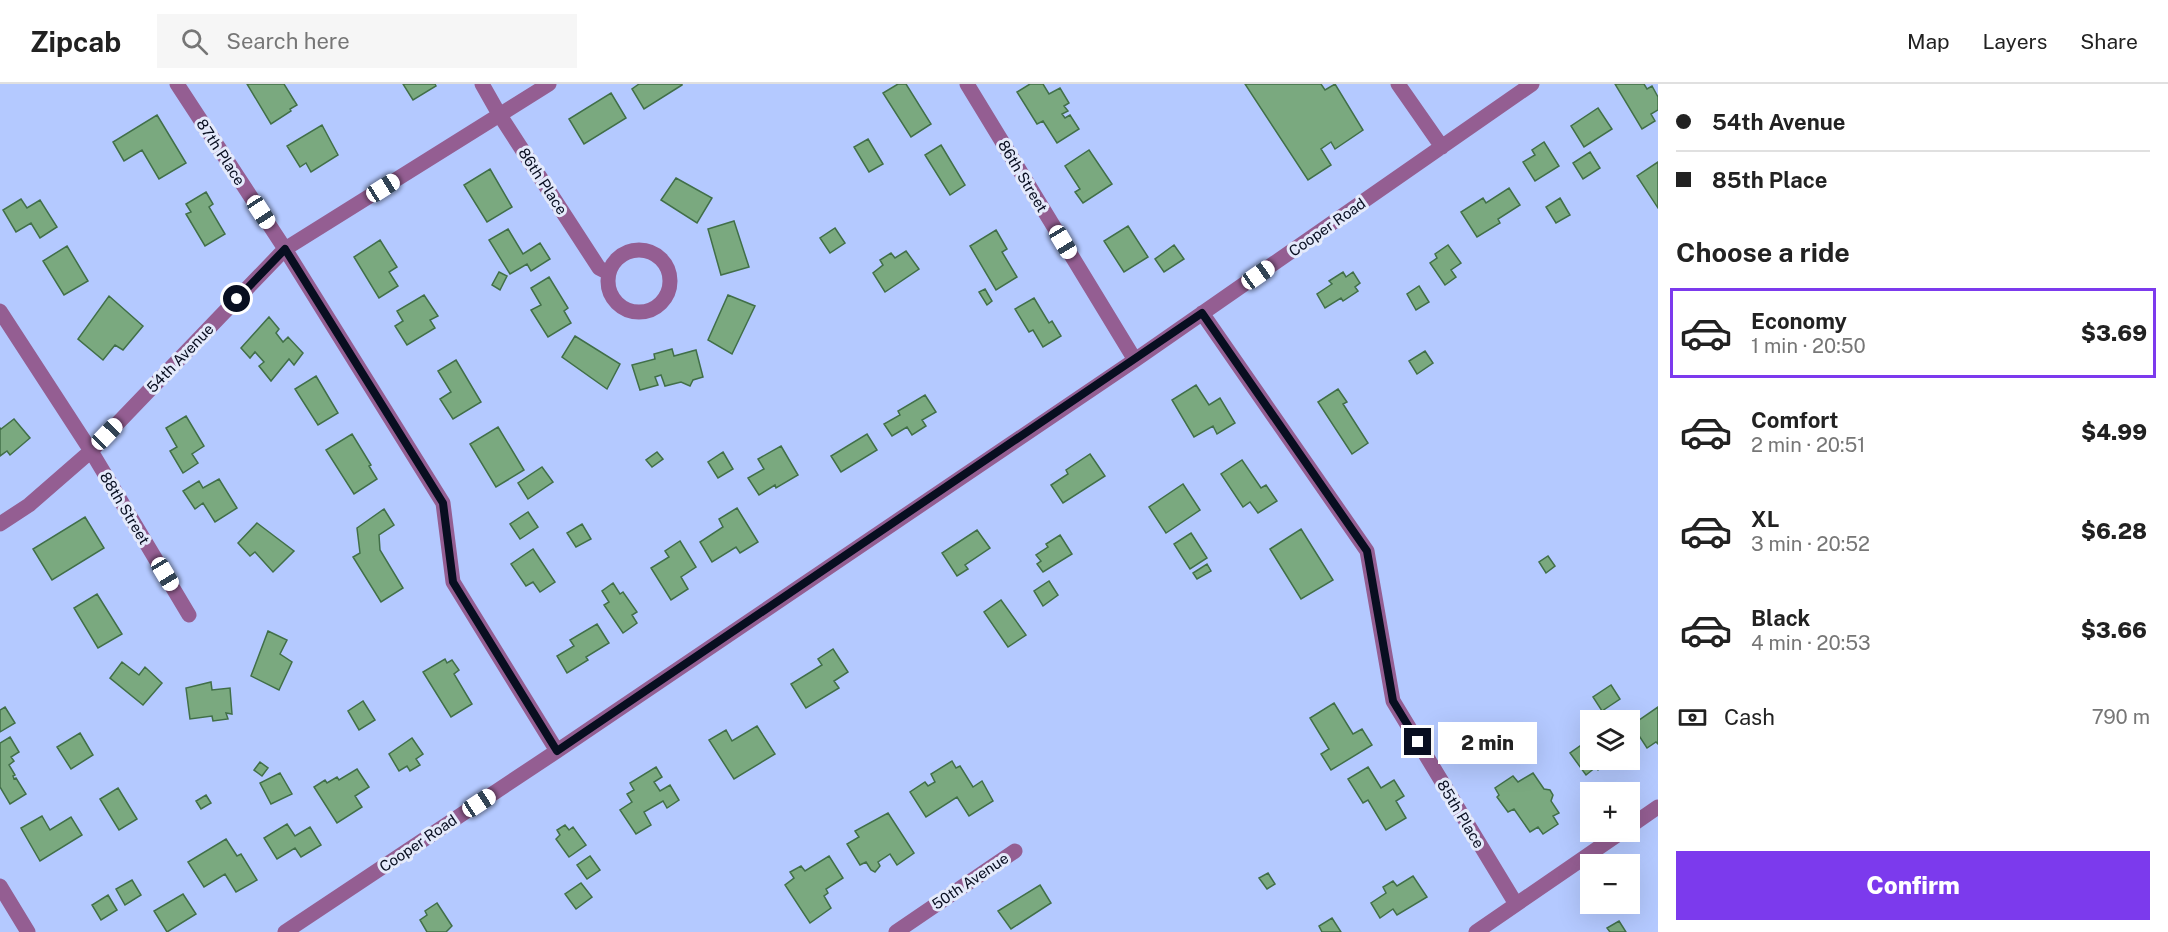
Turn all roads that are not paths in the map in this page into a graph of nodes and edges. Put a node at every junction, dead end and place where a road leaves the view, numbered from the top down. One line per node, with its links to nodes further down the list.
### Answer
1 (177, 84): 9 (street, 87th Place)
2 (482, 84): 7 (street, 86th Place)
3 (549, 84): 7 (street, 54th Avenue)
4 (967, 84): 13 (street, 86th Street)
5 (1398, 84): 8 (street)
6 (1532, 84): 8 (street, Cooper Road)
7 (500, 114): 9 (street, 54th Avenue); 10 (street, 86th Place)
8 (1442, 147): 12 (street, Cooper Road)
9 (285, 249): 14 (street, 54th Avenue); 17 (street, 87th Place)
10 (609, 273): 10 (street)
11 (0, 311): 14 (street, 88th Street)
12 (1202, 313): 13 (street, Cooper Road); 23 (street, 85th Place)
13 (1135, 360): 17 (street, Cooper Road)
14 (91, 451): 15 (street, 54th Avenue); 16 (street, 88th Street)
15 (0, 524)
16 (189, 615)
17 (557, 751): 25 (street, Cooper Road)
18 (1658, 807): 19 (street)
19 (1640, 819)
20 (1607, 842): 23 (street)
21 (1015, 851): 26 (street, 50th Avenue)
22 (0, 886): 24 (street)
23 (1516, 904): 27 (street)
24 (28, 932)
25 (285, 932)
26 (896, 932)
27 (1476, 932)

